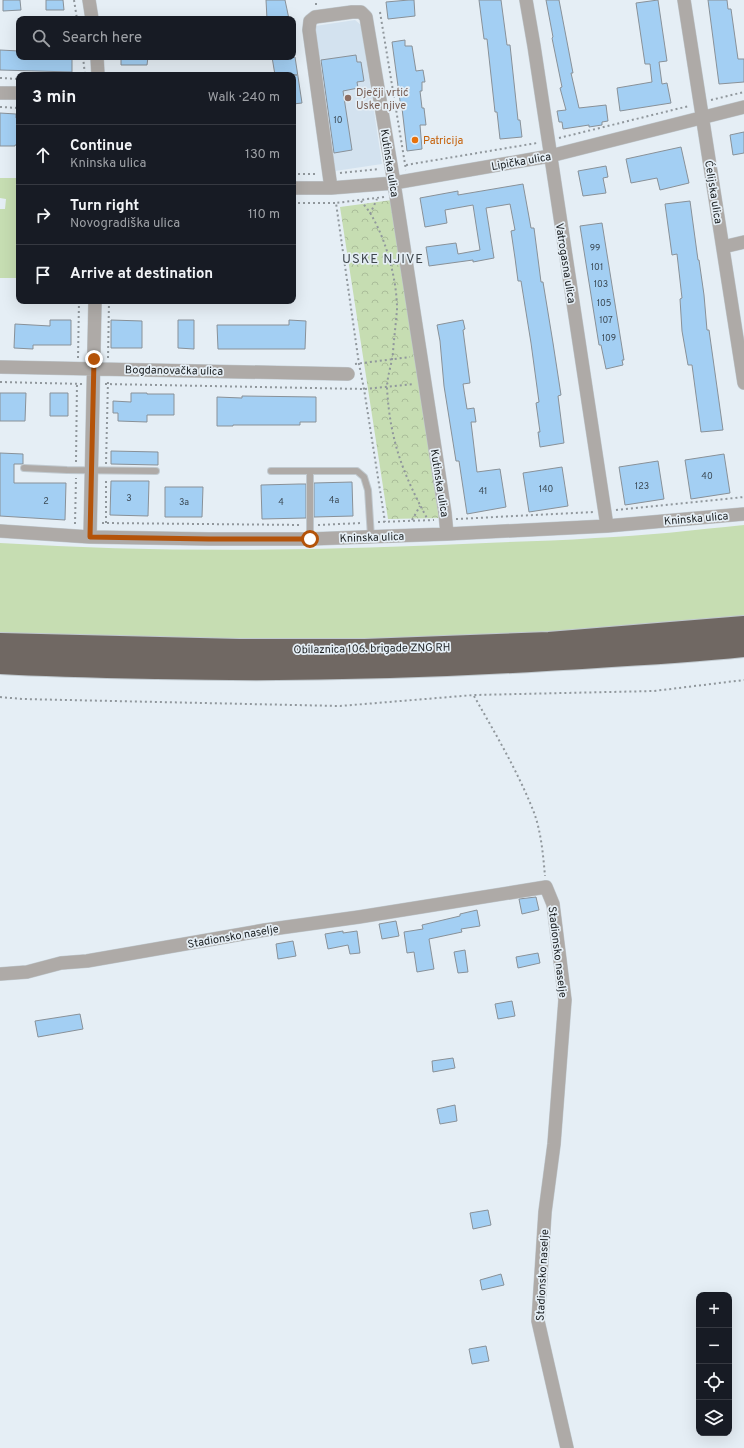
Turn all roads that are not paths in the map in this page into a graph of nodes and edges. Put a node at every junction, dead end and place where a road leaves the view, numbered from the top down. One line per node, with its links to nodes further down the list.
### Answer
1 (89, 0): 4 (street)
2 (526, 0): 11 (street, Vatrogasna ulica)
3 (684, 0): 10 (street, Ćelijska ulica)
4 (92, 16)
5 (97, 60): 6 (street)
6 (98, 72)
7 (0, 93): 8 (street)
8 (16, 93)
9 (744, 107): 10 (street, Lipička ulica)
10 (702, 118): 11 (street, Lipička ulica); 16 (street, Ćelijska ulica)
11 (550, 156): 14 (street, Lipička ulica); 28 (street, Vatrogasna ulica)
12 (296, 188): 13 (street, Lipička ulica)
13 (331, 188): 14 (street, Lipička ulica); 14 (street, Kutinska ulica)
14 (395, 189): 30 (street, Kutinska ulica)
15 (744, 242): 16 (street)
16 (723, 247): 21 (street, Ćelijska ulica)
17 (95, 304): 19 (street)
18 (0, 367): 19 (street, Bogdanovačka ulica)
19 (93, 369): 20 (street, Bogdanovačka ulica); 23 (street)
20 (348, 374)
21 (744, 382)
22 (24, 468): 23 (lane)
23 (91, 471): 24 (lane); 31 (street)
24 (156, 471)
25 (270, 471): 26 (lane)
26 (310, 472): 32 (lane); 33 (lane)
27 (744, 514): 28 (street, Kninska ulica)
28 (606, 526): 30 (street, Kninska ulica)
29 (0, 531): 31 (street, Kninska ulica)
30 (447, 534): 32 (street, Kninska ulica)
31 (90, 537): 33 (street, Kninska ulica)
32 (371, 537): 33 (street, Kninska ulica)
33 (310, 539)
34 (744, 627): 35 (highway, Obilaznica 106. brigade ZNG RH)
35 (0, 644)
36 (744, 646): 37 (highway, Obilaznica 106. brigade ZNG RH)
37 (0, 662)
38 (0, 974): 39 (street, Stadionsko naselje)
39 (567, 1448)

